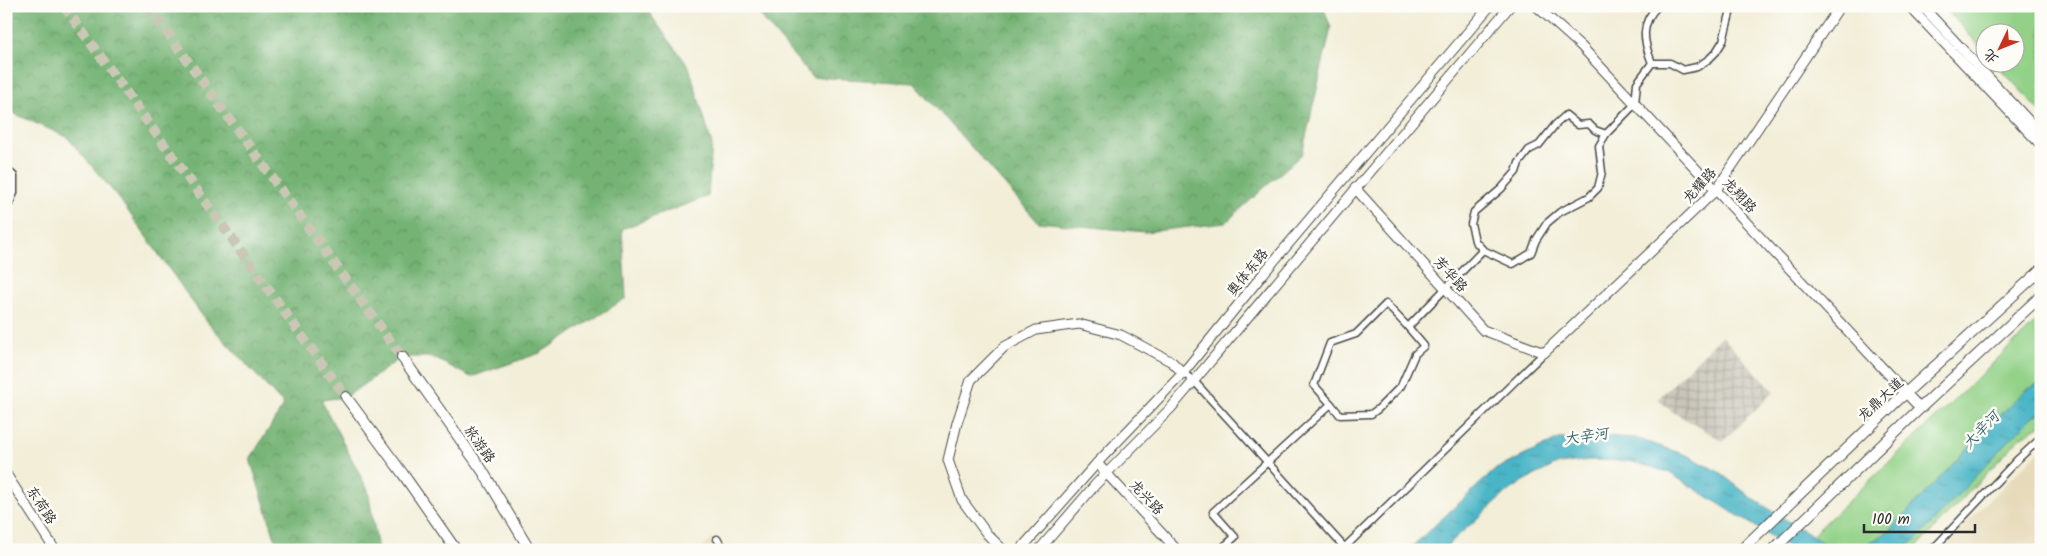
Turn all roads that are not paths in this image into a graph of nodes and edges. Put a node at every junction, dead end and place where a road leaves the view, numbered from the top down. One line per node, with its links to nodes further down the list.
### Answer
1 (1490, 6): 25 (street, 奥体东路)
2 (1510, 6): 15 (street)
3 (1536, 6): 10 (street, 龙翔路)
4 (1658, 6): 9 (street)
5 (1732, 6): 9 (street)
6 (1840, 6): 16 (street, 龙耀路)
7 (1909, 6): 13 (street)
8 (1922, 6): 12 (street)
9 (1652, 63): 10 (street)
10 (1635, 104): 11 (street); 16 (street, 龙翔路)
11 (1606, 134): 18 (street); 18 (street)
12 (2041, 134)
13 (2041, 145)
14 (6, 169): 17 (street)
15 (1355, 188): 20 (street, 芳华路); 26 (street)
16 (1716, 190): 23 (street, 龙耀路); 27 (street, 龙翔路)
17 (6, 211)
18 (1483, 250): 20 (street)
19 (2041, 270): 27 (main road, 龙鼎大道)
20 (1446, 290): 22 (street); 23 (street, 芳华路)
21 (2041, 296): 30 (main road)
22 (1408, 328): 29 (street); 29 (street)
23 (1544, 352): 36 (street)
24 (402, 357): 39 (main road, 旅游路)
25 (1183, 373): 26 (street); 32 (street, 奥体东路); 41 (street)
26 (1194, 381): 34 (street); 36 (street)
27 (1906, 393): 30 (street, 龙翔路); 46 (main road, 龙鼎大道)
28 (346, 397): 38 (main road)
29 (1331, 404): 45 (street)
30 (1920, 408): 47 (main road)
31 (2041, 438): 48 (street)
32 (1097, 463): 34 (street, 龙兴路); 42 (street, 奥体东路)
33 (6, 474): 37 (street, 东荷路)
34 (1107, 474): 43 (street); 44 (street, 龙兴路)
35 (717, 539): 40 (street)
36 (1344, 549)
37 (55, 550)
38 (456, 550)
39 (530, 550)
40 (726, 550)
41 (1003, 550)
42 (1020, 550)
43 (1039, 550)
44 (1177, 550)
45 (1220, 550)
46 (1741, 550)
47 (1773, 550)
48 (1932, 550)

